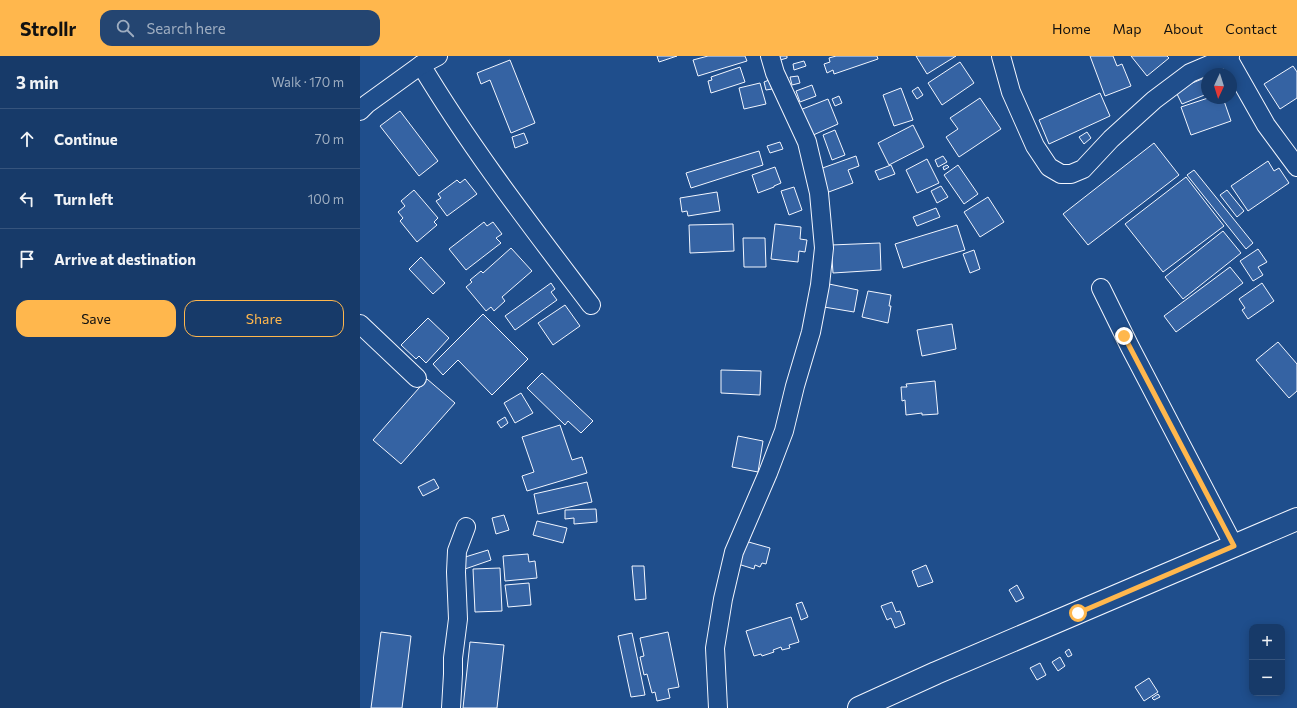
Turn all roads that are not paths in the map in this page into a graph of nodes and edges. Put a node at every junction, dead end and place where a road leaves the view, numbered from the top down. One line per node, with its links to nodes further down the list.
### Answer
1 (770, 56): 15 (street)
2 (1001, 56): 3 (street)
3 (1229, 57): 6 (street)
4 (432, 59): 5 (street); 8 (street)
5 (360, 111)
6 (1297, 167)
7 (1101, 288): 13 (street)
8 (591, 305)
9 (360, 324): 10 (street)
10 (417, 378)
11 (1297, 519): 13 (main road)
12 (466, 527): 14 (street)
13 (1234, 546): 16 (main road)
14 (451, 708)
15 (718, 708)
16 (859, 708)

